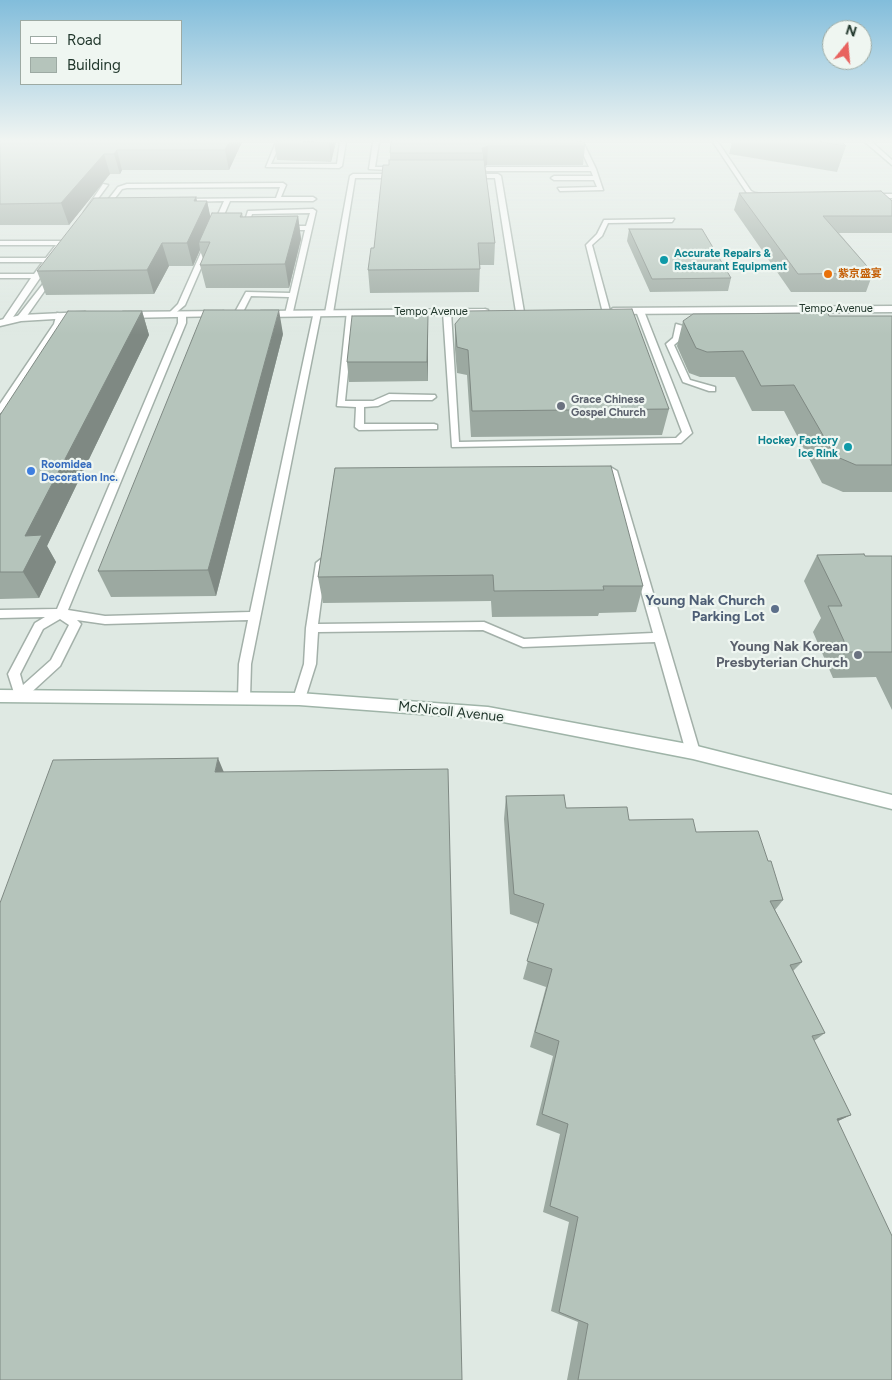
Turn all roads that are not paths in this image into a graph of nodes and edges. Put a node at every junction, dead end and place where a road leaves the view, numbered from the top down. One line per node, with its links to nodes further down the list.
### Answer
1 (89, 206): 6 (lane)
2 (106, 206): 7 (lane)
3 (225, 206): 30 (lane)
4 (348, 206): 28 (lane)
5 (503, 206): 26 (lane)
6 (83, 214)
7 (95, 220)
8 (672, 220): 22 (lane)
9 (253, 228): 11 (lane)
10 (272, 228): 11 (lane)
11 (309, 228): 20 (lane)
12 (67, 236): 14 (lane)
13 (0, 243): 14 (lane)
14 (61, 243): 16 (lane)
15 (0, 260): 16 (lane)
16 (49, 260): 19 (lane)
17 (56, 271): 37 (lane)
18 (0, 276): 19 (lane)
19 (36, 276): 38 (lane)
20 (293, 295): 32 (lane); 33 (lane)
21 (892, 309): 23 (street, Tempo Avenue)
22 (602, 311): 23 (street, Tempo Avenue)
23 (640, 311): 24 (lane)
24 (447, 312): 25 (street, Tempo Avenue); 29 (street, Tempo Avenue)
25 (493, 312)
26 (520, 312)
27 (318, 313): 28 (street, Tempo Avenue); 33 (street, Tempo Avenue); 49 (lane)
28 (329, 313): 29 (street, Tempo Avenue)
29 (350, 313): 42 (lane)
30 (172, 314): 31 (street, Tempo Avenue); 36 (street, Tempo Avenue)
31 (182, 314): 32 (street, Tempo Avenue); 47 (lane)
32 (246, 314): 33 (street, Tempo Avenue)
33 (289, 314)
34 (60, 315): 35 (street); 37 (street); 43 (lane)
35 (97, 315)
36 (116, 315)
37 (21, 318): 38 (street)
38 (3, 322)
39 (679, 326): 40 (lane)
40 (712, 389)
41 (432, 397): 42 (lane)
42 (360, 404): 44 (lane)
43 (0, 410)
44 (434, 427)
45 (602, 470): 51 (lane)
46 (323, 550): 50 (lane)
47 (61, 613): 48 (lane); 49 (lane); 53 (lane); 53 (lane)
48 (0, 614)
49 (254, 616): 54 (lane)
50 (312, 628): 51 (lane); 55 (lane)
51 (660, 637): 56 (lane)
52 (0, 696): 53 (street, McNicoll Avenue)
53 (20, 696): 54 (street, McNicoll Avenue)
54 (244, 698): 55 (street, McNicoll Avenue)
55 (299, 699): 56 (street, McNicoll Avenue)
56 (693, 752): 57 (street, McNicoll Avenue)
57 (892, 802)

